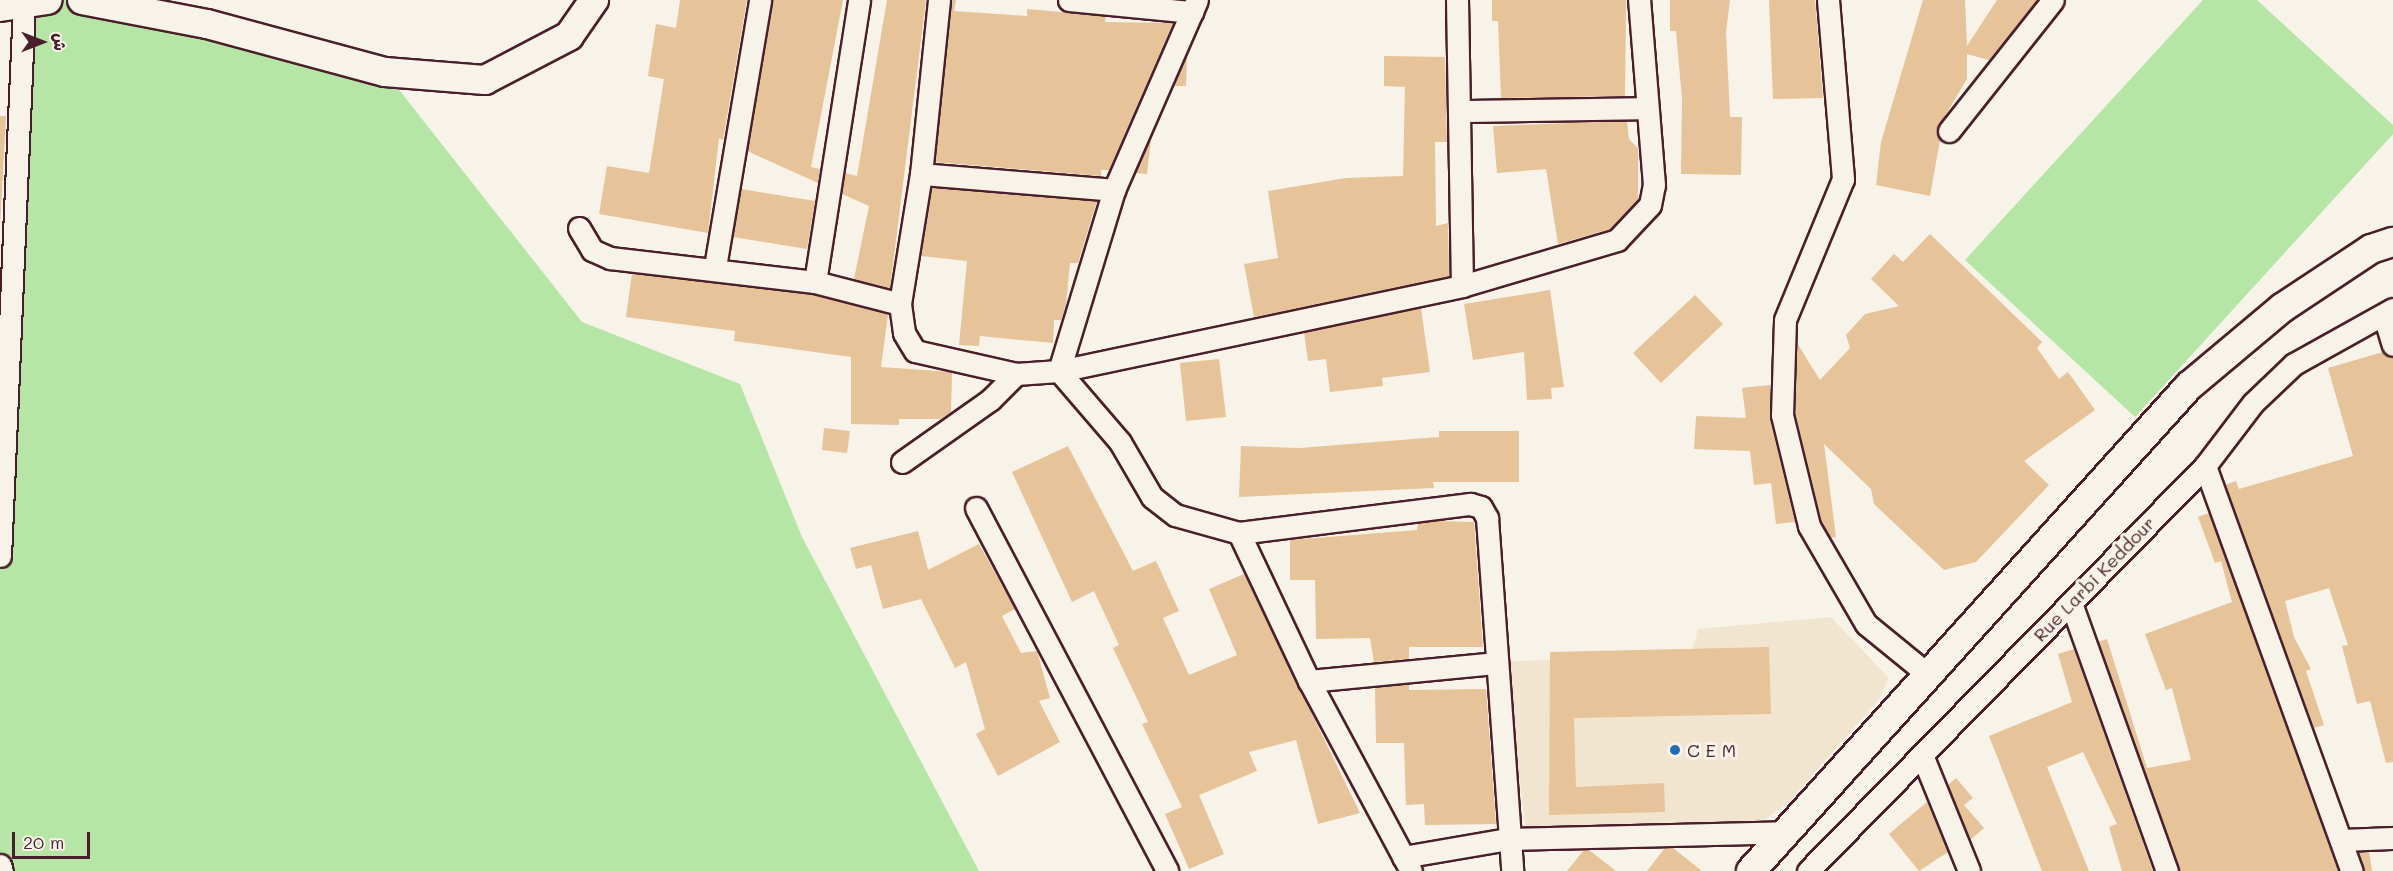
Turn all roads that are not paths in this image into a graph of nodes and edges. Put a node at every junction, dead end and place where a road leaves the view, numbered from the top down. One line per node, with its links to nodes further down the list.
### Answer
1 (82, 0): 2 (main road)
2 (594, 0)
3 (760, 0): 20 (street)
4 (859, 0): 21 (street)
5 (939, 0): 16 (street)
6 (1069, 0): 12 (street)
7 (1457, 0): 14 (street)
8 (1639, 0): 13 (street)
9 (1828, 0): 35 (street)
10 (2053, 0): 15 (street)
11 (24, 3): 32 (street)
12 (1194, 6): 17 (street)
13 (1644, 108): 14 (street); 22 (street)
14 (1462, 111): 22 (street)
15 (1949, 131)
16 (921, 174): 17 (street); 23 (street)
17 (1114, 190): 26 (street)
18 (579, 228): 20 (street)
19 (2393, 242): 35 (main road)
20 (715, 267): 21 (street)
21 (814, 282): 23 (street)
22 (1462, 286): 26 (street)
23 (900, 304): 27 (street)
24 (2388, 313): 25 (street); 29 (street, Rue Larbi Keddour)
25 (2393, 345)
26 (1059, 371): 27 (street); 31 (street)
27 (1016, 374): 28 (street)
28 (902, 462)
29 (2205, 466): 33 (street, Rue Larbi Keddour); 41 (street)
30 (976, 508): 45 (street)
31 (1239, 533): 34 (street); 36 (street)
32 (0, 556)
33 (2071, 603): 37 (street, Rue Larbi Keddour); 50 (street)
34 (1497, 663): 36 (street); 40 (street)
35 (1926, 672): 38 (main road)
36 (1309, 681): 42 (street)
37 (1922, 755): 48 (street, Rue Larbi Keddour); 49 (street)
38 (1785, 832): 40 (street); 47 (main road)
39 (2393, 838): 41 (street)
40 (1508, 839): 42 (street); 46 (street)
41 (2341, 840): 51 (street)
42 (1407, 864)
43 (0, 865): 44 (street)
44 (2, 871)
45 (1167, 871)
46 (1512, 871)
47 (1751, 871)
48 (1808, 871)
49 (1969, 871)
50 (2167, 871)
51 (2352, 871)

